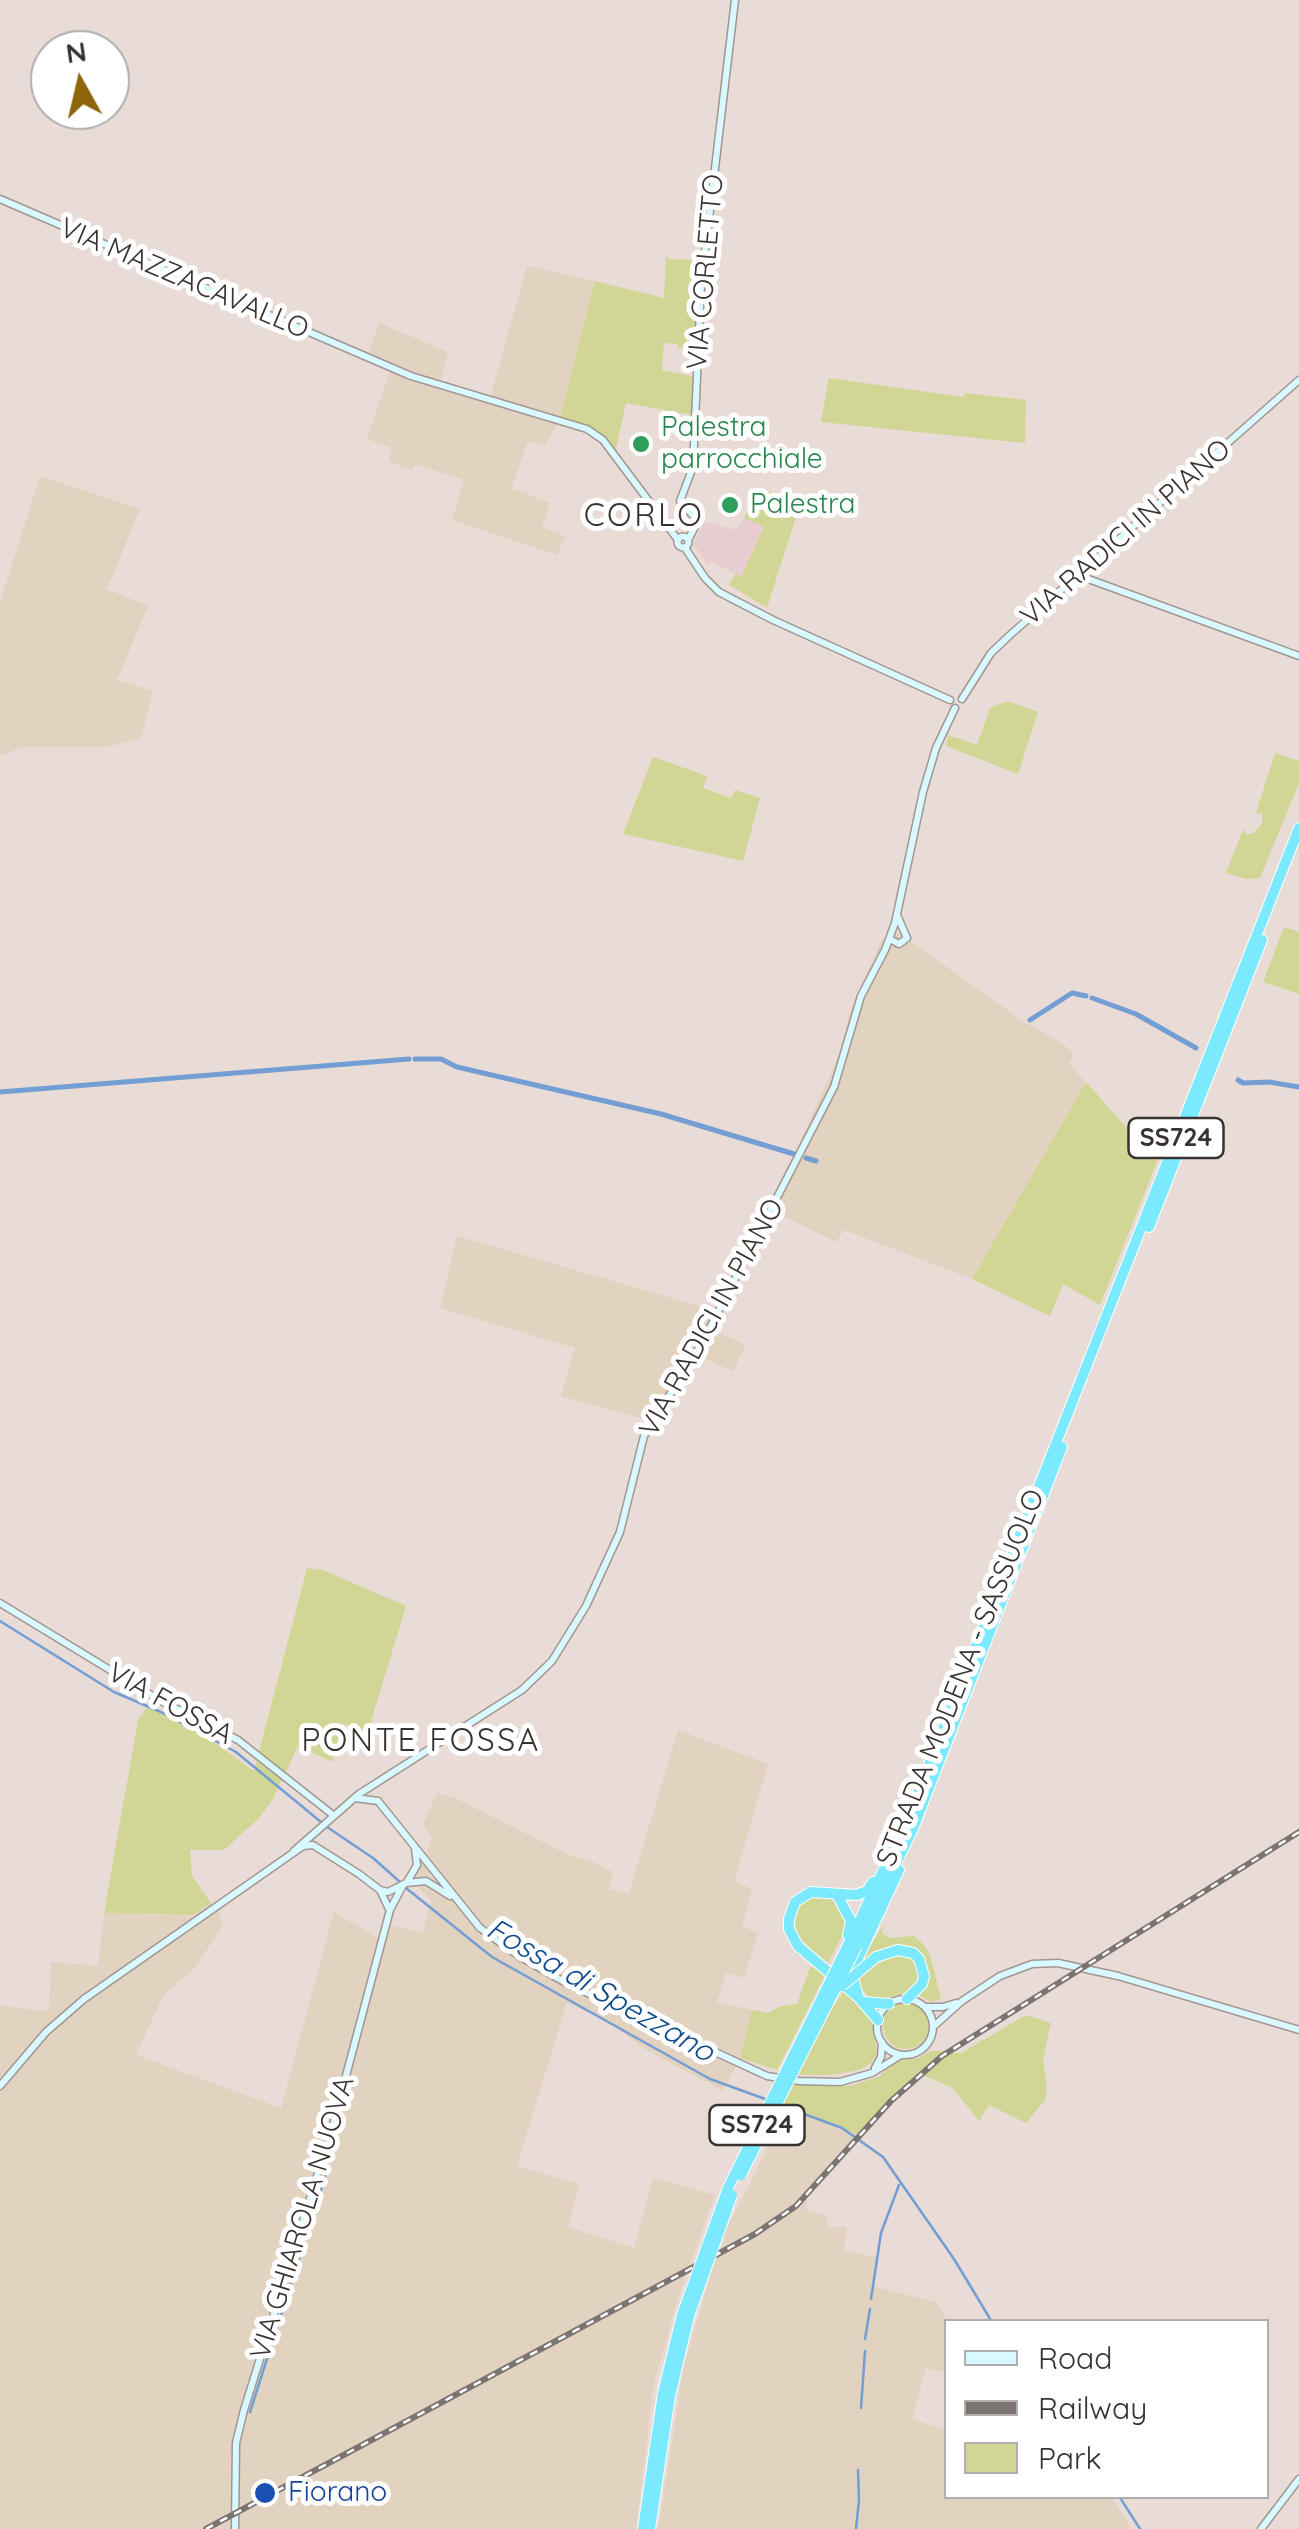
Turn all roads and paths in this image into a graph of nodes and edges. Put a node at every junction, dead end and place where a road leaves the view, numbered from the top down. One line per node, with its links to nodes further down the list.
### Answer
1 (735, 0): 4 (street, VIA CORLETTO)
2 (0, 199): 4 (street, VIA MAZZACAVALLO)
3 (1299, 380): 5 (street, VIA RADICI IN PIANO)
4 (689, 540): 7 (street)
5 (1080, 576): 6 (street); 7 (street, VIA RADICI IN PIANO)
6 (1299, 656)
7 (955, 701): 10 (street, VIA RADICI IN PIANO)
8 (1299, 828): 24 (highway, STRADA MODENA - SASSUOLO / SS724)
9 (1299, 846): 20 (highway, STRADA MODENA - SASSUOLO / SS724)
10 (897, 914): 11 (street); 12 (street, VIA RADICI IN PIANO)
11 (905, 929): 12 (street); 13 (street, VIA RADICI IN PIANO)
12 (890, 933): 13 (street); 14 (street, VIA RADICI IN PIANO)
13 (896, 944): 14 (street, VIA RADICI IN PIANO)
14 (882, 956): 16 (street, VIA RADICI IN PIANO)
15 (0, 1603): 19 (street, VIA FOSSA)
16 (389, 1776): 17 (street, VIA RADICI IN PIANO); 18 (street)
17 (353, 1799): 18 (street); 19 (street, VIA RADICI IN PIANO)
18 (378, 1801): 21 (street)
19 (323, 1825): 22 (street, VIA RADICI IN PIANO); 23 (street)
20 (914, 1826): 30 (highway, STRADA MODENA - SASSUOLO / SS724); 32 (highway)
21 (415, 1848): 25 (street); 28 (street)
22 (294, 1851): 23 (street); 43 (street, VIA RADICI IN PIANO)
23 (328, 1853): 26 (street)
24 (886, 1866): 27 (highway); 30 (highway, STRADA MODENA - SASSUOLO / SS724)
25 (404, 1885): 26 (street); 28 (street); 29 (street, VIA GHIAROLA NUOVA)
26 (380, 1890): 29 (street)
27 (837, 1895): 30 (highway); 32 (highway)
28 (455, 1900): 42 (street)
29 (390, 1910): 46 (street, VIA GHIAROLA NUOVA)
30 (851, 1943): 34 (highway, STRADA MODENA - SASSUOLO / SS724, bridge); 44 (highway, STRADA MODENA - SASSUOLO / SS724, bridge)
31 (907, 1999): 34 (highway, bridge); 35 (street); 36 (street)
32 (861, 2000): 35 (highway); 37 (highway)
33 (962, 2001): 36 (street); 38 (street); 39 (street)
34 (829, 2002): 44 (highway, STRADA MODENA - SASSUOLO / SS724, bridge)
35 (889, 2004): 37 (street)
36 (925, 2007): 38 (street)
37 (878, 2020): 40 (street)
38 (934, 2026): 41 (street)
39 (1299, 2030)
40 (882, 2042): 41 (street); 42 (street)
41 (900, 2055): 42 (street)
42 (872, 2073)
43 (0, 2086)
44 (685, 2316): 47 (highway, STRADA MODENA - SASSUOLO / SS724)
45 (1299, 2478): 48 (street)
46 (235, 2529)
47 (646, 2529)
48 (1261, 2529)

